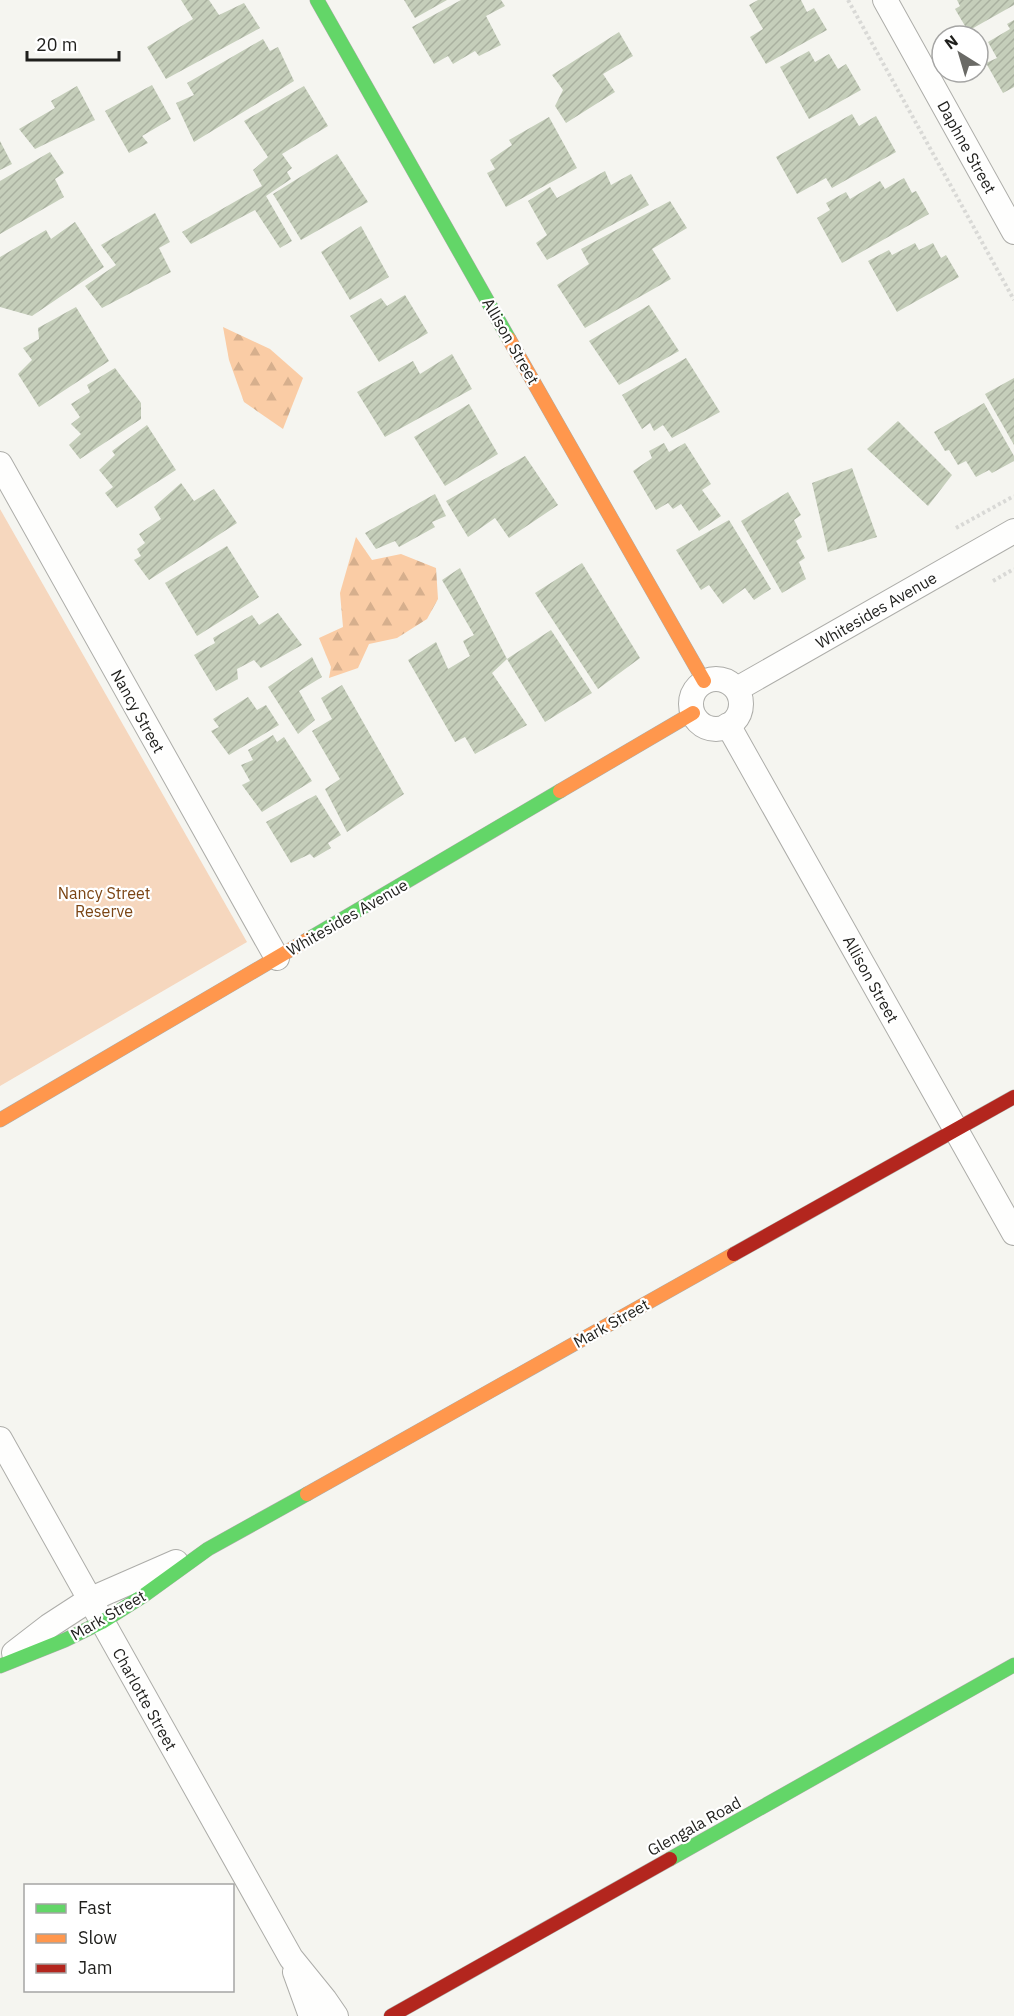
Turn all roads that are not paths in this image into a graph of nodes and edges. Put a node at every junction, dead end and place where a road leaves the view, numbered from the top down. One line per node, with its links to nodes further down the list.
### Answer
1 (318, 0): 6 (street, Allison Street)
2 (885, 0): 3 (street, Daphne Street)
3 (1014, 232)
4 (0, 464): 10 (street, Nancy Street)
5 (1014, 531): 7 (street, Whitesides Avenue)
6 (704, 681): 7 (street); 8 (street)
7 (737, 689): 9 (street)
8 (693, 713): 9 (street); 10 (street, Whitesides Avenue)
9 (728, 725): 13 (street, Allison Street)
10 (277, 958): 12 (street, Whitesides Avenue)
11 (1014, 1097): 13 (street, Mark Street)
12 (0, 1120)
13 (956, 1130): 14 (street, Allison Street); 16 (street, Mark Street)
14 (1014, 1233)
15 (0, 1439): 17 (street, Charlotte Street)
16 (208, 1548): 17 (street, Mark Street); 18 (street, Mark Street)
17 (89, 1600): 18 (street, Charlotte Street); 19 (street, Mark Street)
18 (101, 1622): 19 (street, Mark Street); 21 (street, Charlotte Street)
19 (0, 1665)
20 (1014, 1665): 24 (street, Glengala Road)
21 (291, 1958): 22 (street, Charlotte Street); 23 (street, Charlotte Street)
22 (311, 2016)
23 (336, 2016)
24 (391, 2016)

